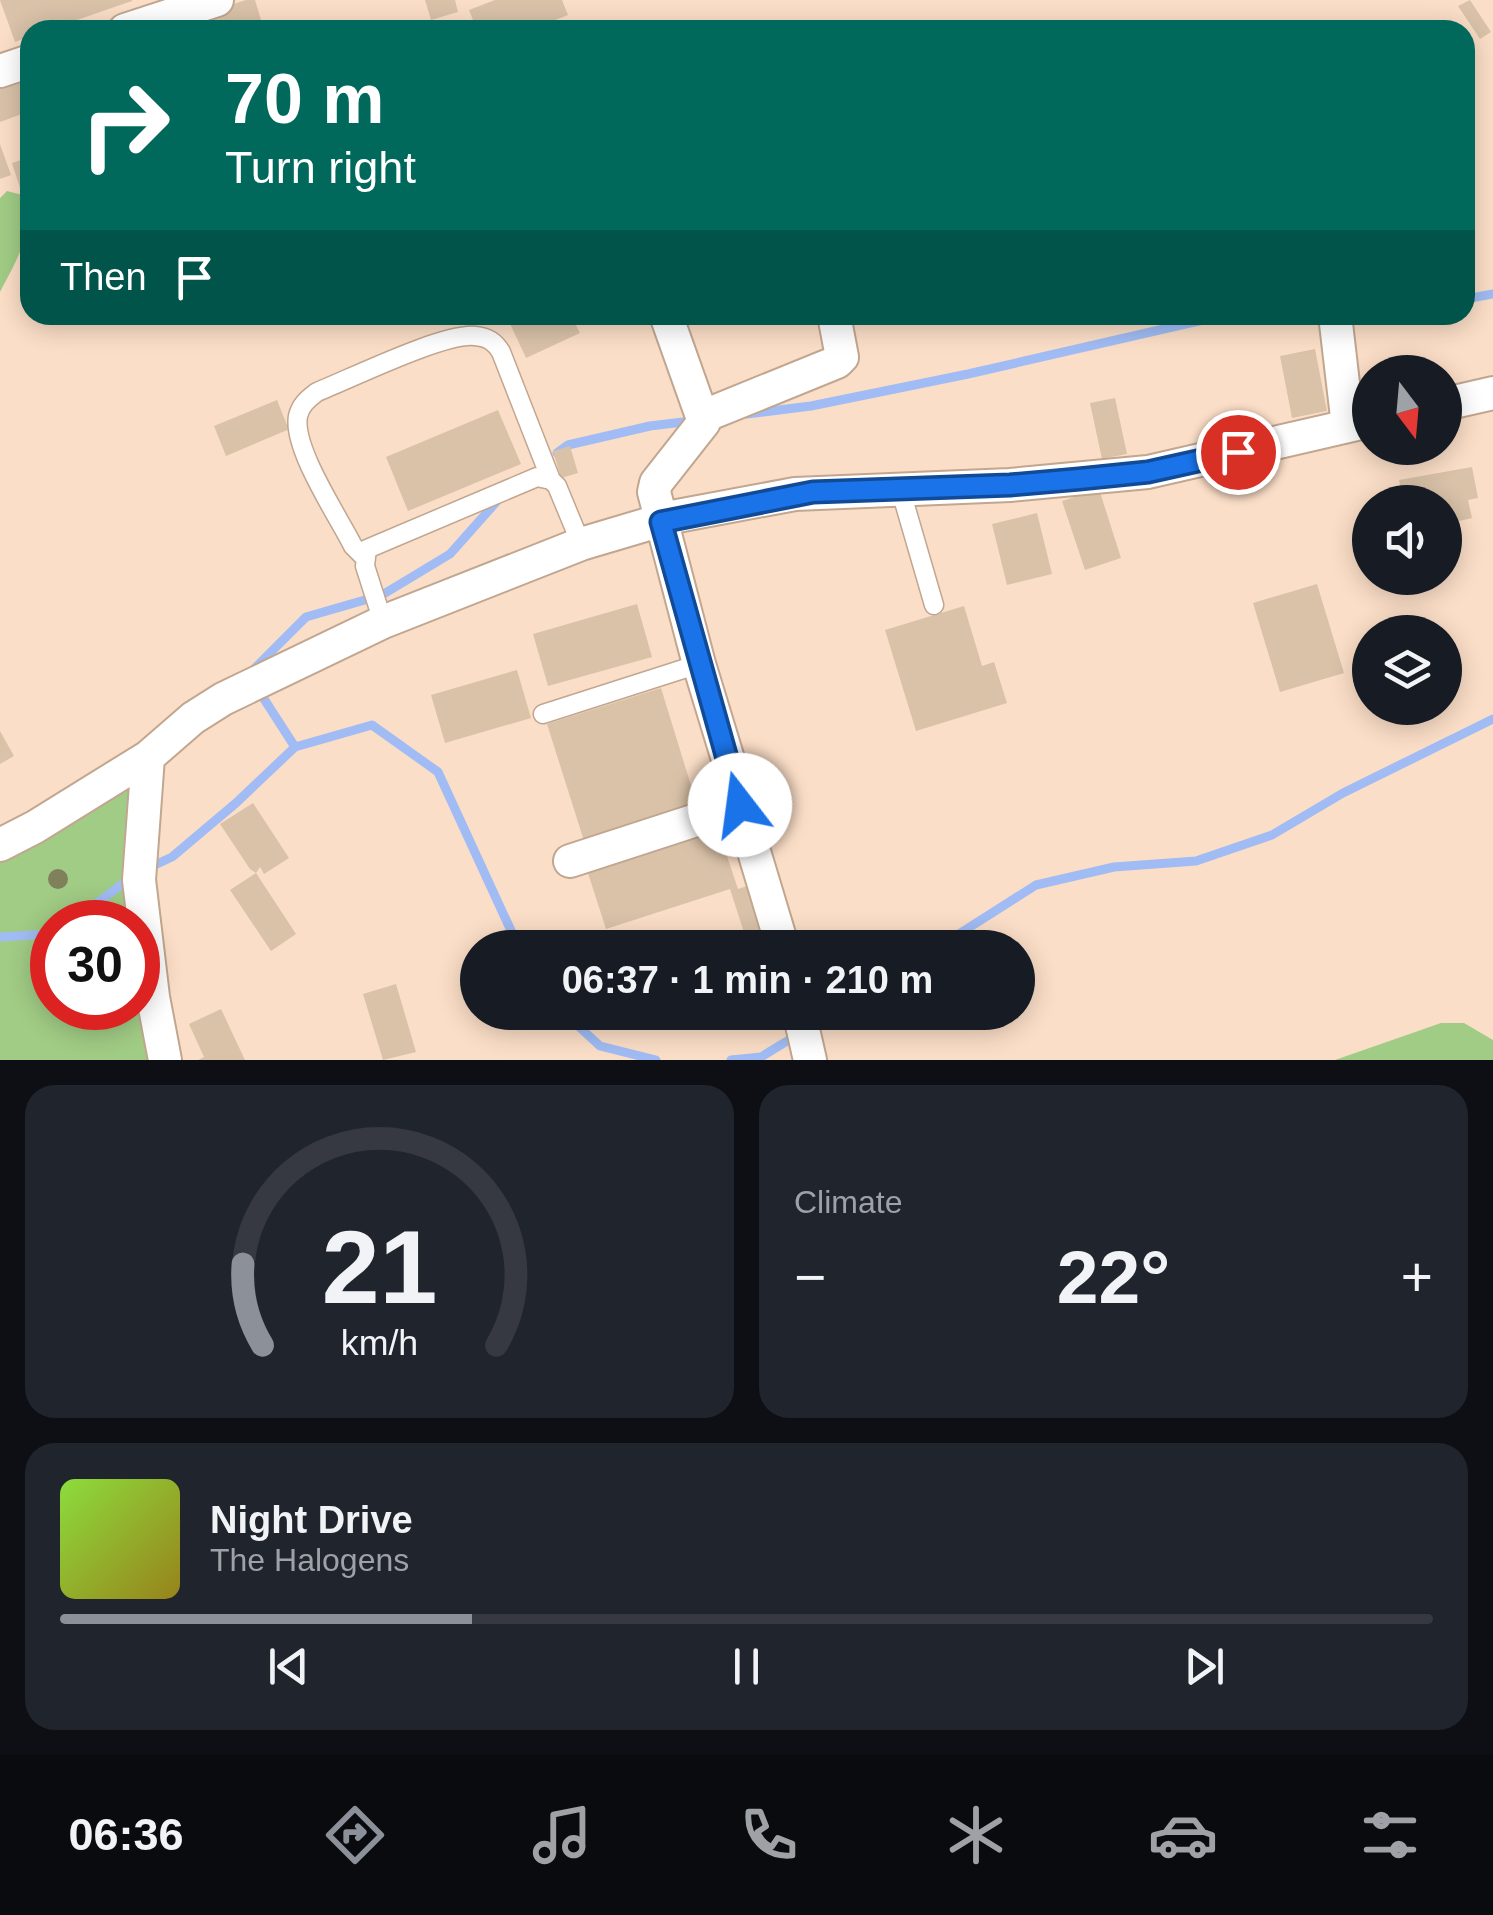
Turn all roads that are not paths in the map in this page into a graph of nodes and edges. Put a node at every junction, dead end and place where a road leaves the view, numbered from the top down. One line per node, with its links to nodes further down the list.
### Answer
1 (216, 0): 2 (street)
2 (155, 20)
3 (670, 325): 9 (street)
4 (836, 325): 9 (street)
5 (1337, 325): 6 (street)
6 (1352, 392)
7 (1493, 393): 8 (street)
8 (1462, 400)
9 (704, 416): 13 (street)
10 (1352, 426): 12 (street)
11 (551, 480): 14 (lane); 15 (lane); 15 (lane)
12 (900, 488): 13 (street); 16 (lane)
13 (661, 522): 14 (street); 18 (street)
14 (581, 544): 17 (street)
15 (365, 558): 17 (lane)
16 (934, 605)
17 (383, 622): 20 (street)
18 (698, 664): 19 (lane); 21 (street)
19 (543, 714)
20 (148, 757): 22 (street); 26 (street)
21 (740, 805): 23 (street); 24 (street)
22 (0, 844)
23 (570, 860)
24 (778, 930)
25 (803, 1030): 27 (street)
26 (165, 1060)
27 (810, 1060)

